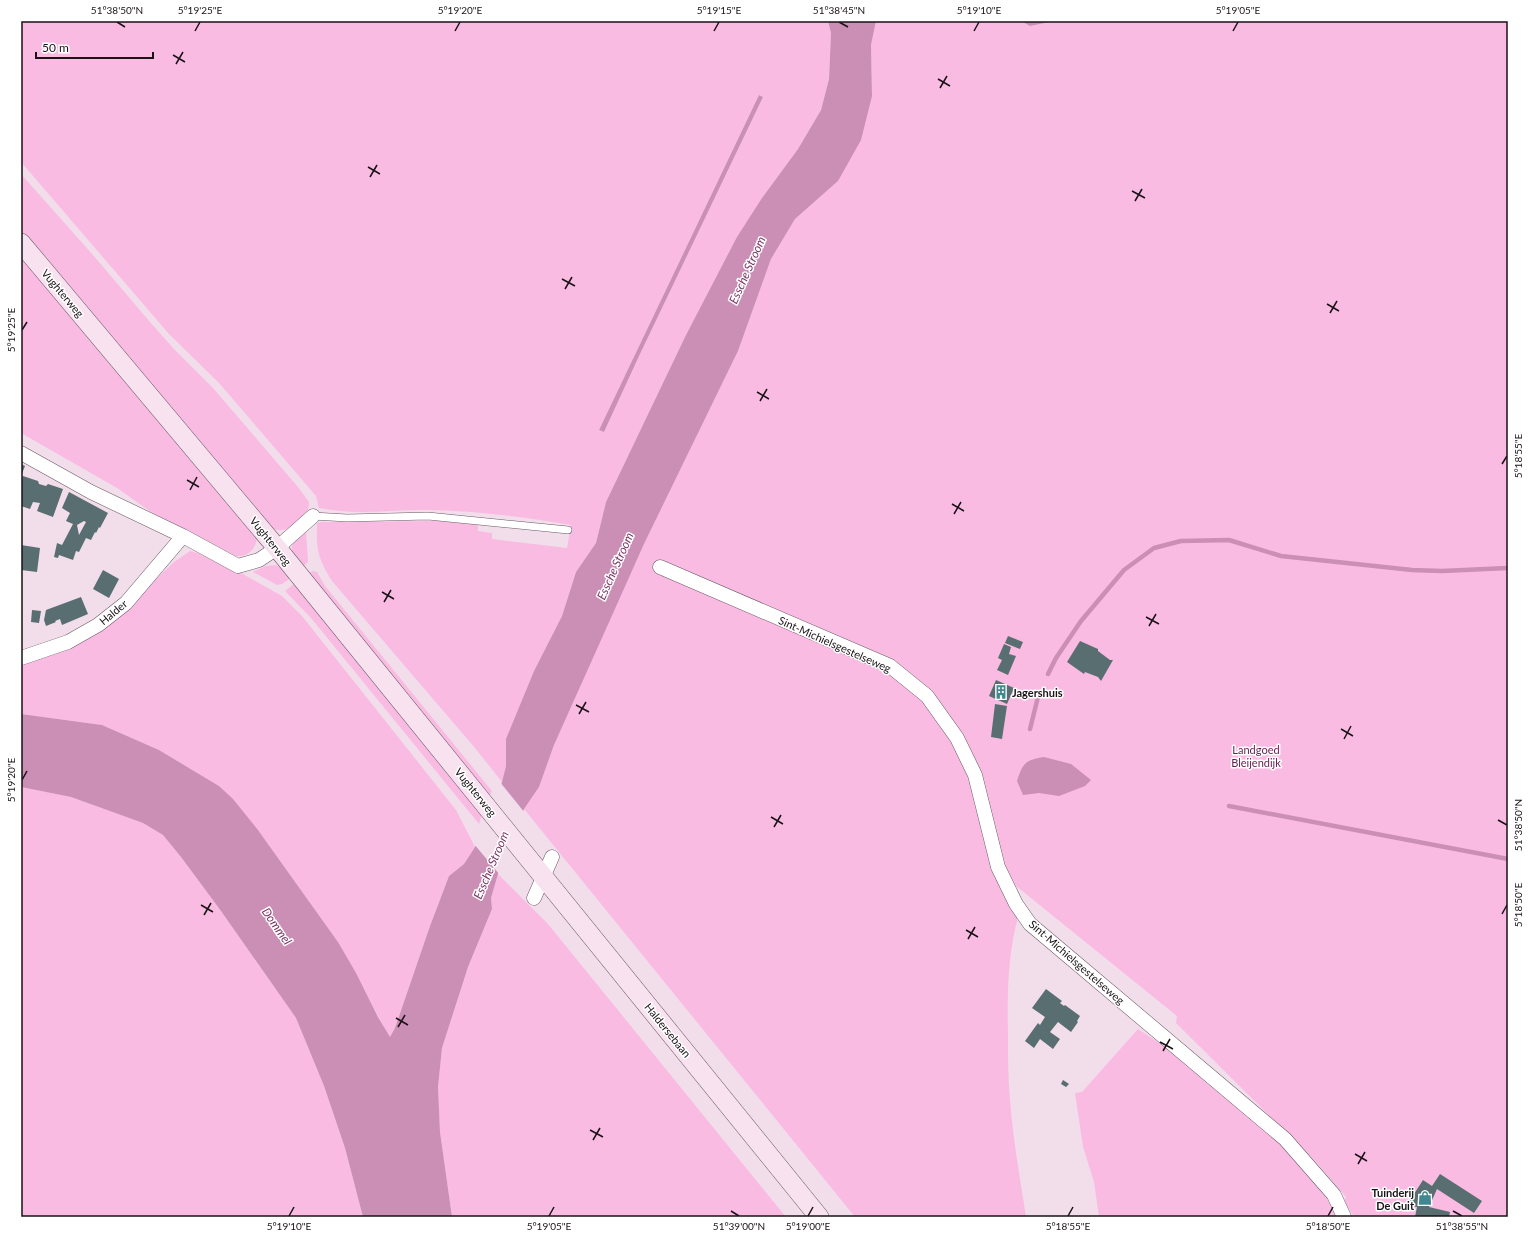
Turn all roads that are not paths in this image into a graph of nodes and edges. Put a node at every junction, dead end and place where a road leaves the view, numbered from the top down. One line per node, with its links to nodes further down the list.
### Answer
1 (21, 243): 6 (main road, Vughterweg)
2 (21, 453): 5 (street)
3 (313, 516): 4 (lane); 6 (street)
4 (568, 530)
5 (183, 536): 6 (street); 8 (street, Halder)
6 (277, 548): 9 (main road, Vughterweg)
7 (660, 567): 14 (street, Sint-Michielsgestelseweg)
8 (21, 658)
9 (516, 842): 11 (main road, Haldersebaan)
10 (552, 857): 11 (street)
11 (544, 876): 12 (street); 13 (main road, Haldersebaan)
12 (534, 898)
13 (819, 1217)
14 (1344, 1217)

